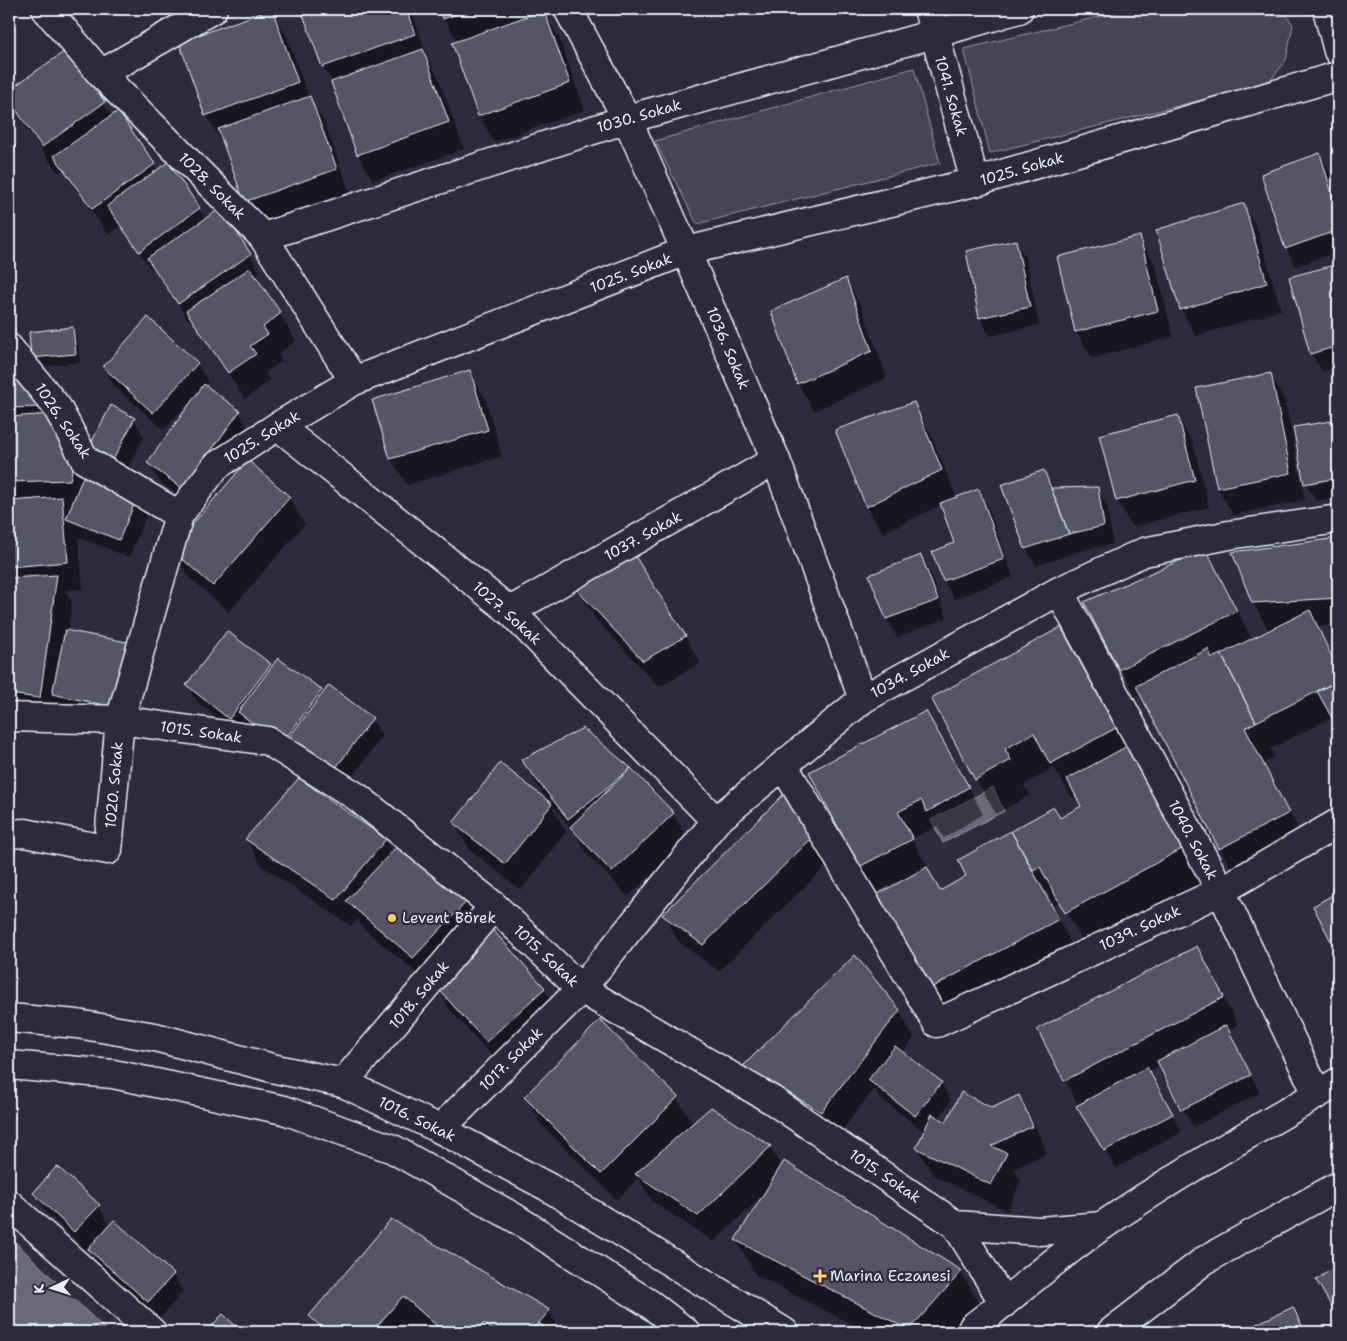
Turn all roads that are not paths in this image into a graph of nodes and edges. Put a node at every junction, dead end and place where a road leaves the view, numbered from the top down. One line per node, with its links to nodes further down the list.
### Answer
1 (46, 9): 8 (street, 1028. Sokak)
2 (213, 9): 8 (street)
3 (568, 9): 10 (street, 1036. Sokak)
4 (1018, 9): 6 (street, 1030. Sokak)
5 (1327, 9): 7 (street)
6 (931, 21): 10 (street, 1030. Sokak); 11 (street, 1041. Sokak)
7 (1338, 51)
8 (101, 74): 12 (street, 1028. Sokak)
9 (1338, 76): 11 (street, 1025. Sokak)
10 (626, 119): 12 (street, 1030. Sokak); 13 (street, 1036. Sokak)
11 (976, 182): 13 (street, 1025. Sokak)
12 (263, 237): 15 (street, 1028. Sokak)
13 (686, 252): 15 (street, 1025. Sokak); 17 (street, 1036. Sokak)
14 (9, 348): 18 (street, 1026. Sokak)
15 (354, 381): 16 (street, 1025. Sokak)
16 (278, 426): 18 (street, 1025. Sokak); 21 (street, 1027. Sokak)
17 (776, 460): 21 (street, 1037. Sokak); 22 (street, 1036. Sokak)
18 (179, 515): 24 (street, 1025. Sokak)
19 (1338, 519): 20 (street, 1034. Sokak)
20 (1059, 591): 22 (street, 1034. Sokak); 29 (street, 1040. Sokak)
21 (510, 611): 26 (street, 1027. Sokak)
22 (863, 699): 25 (street, 1034. Sokak)
23 (9, 717): 24 (street, 1015. Sokak)
24 (120, 720): 28 (street, 1020. Sokak); 30 (street, 1015. Sokak)
25 (783, 765): 26 (street, 1034. Sokak); 29 (street, 1039. Sokak)
26 (716, 821): 31 (street, 1034. Sokak)
27 (1338, 823): 29 (street, 1039. Sokak)
28 (9, 834)
29 (1221, 891): 35 (street, 1040. Sokak)
30 (494, 906): 31 (street, 1015. Sokak); 34 (street, 1018. Sokak)
31 (581, 989): 36 (street, 1017. Sokak); 39 (street, 1015. Sokak)
32 (9, 1018): 34 (street, 1016. Sokak)
33 (9, 1066): 44 (street)
34 (343, 1083): 36 (street, 1016. Sokak)
35 (1328, 1088): 40 (street)
36 (440, 1129): 45 (street, 1016. Sokak)
37 (1338, 1186): 46 (street)
38 (9, 1204): 43 (street)
39 (956, 1225): 40 (street); 41 (street, 1015. Sokak)
40 (1102, 1226): 41 (street)
41 (1004, 1303): 42 (street)
42 (969, 1330)
43 (152, 1332)
44 (686, 1332)
45 (784, 1332)
46 (1111, 1332)

